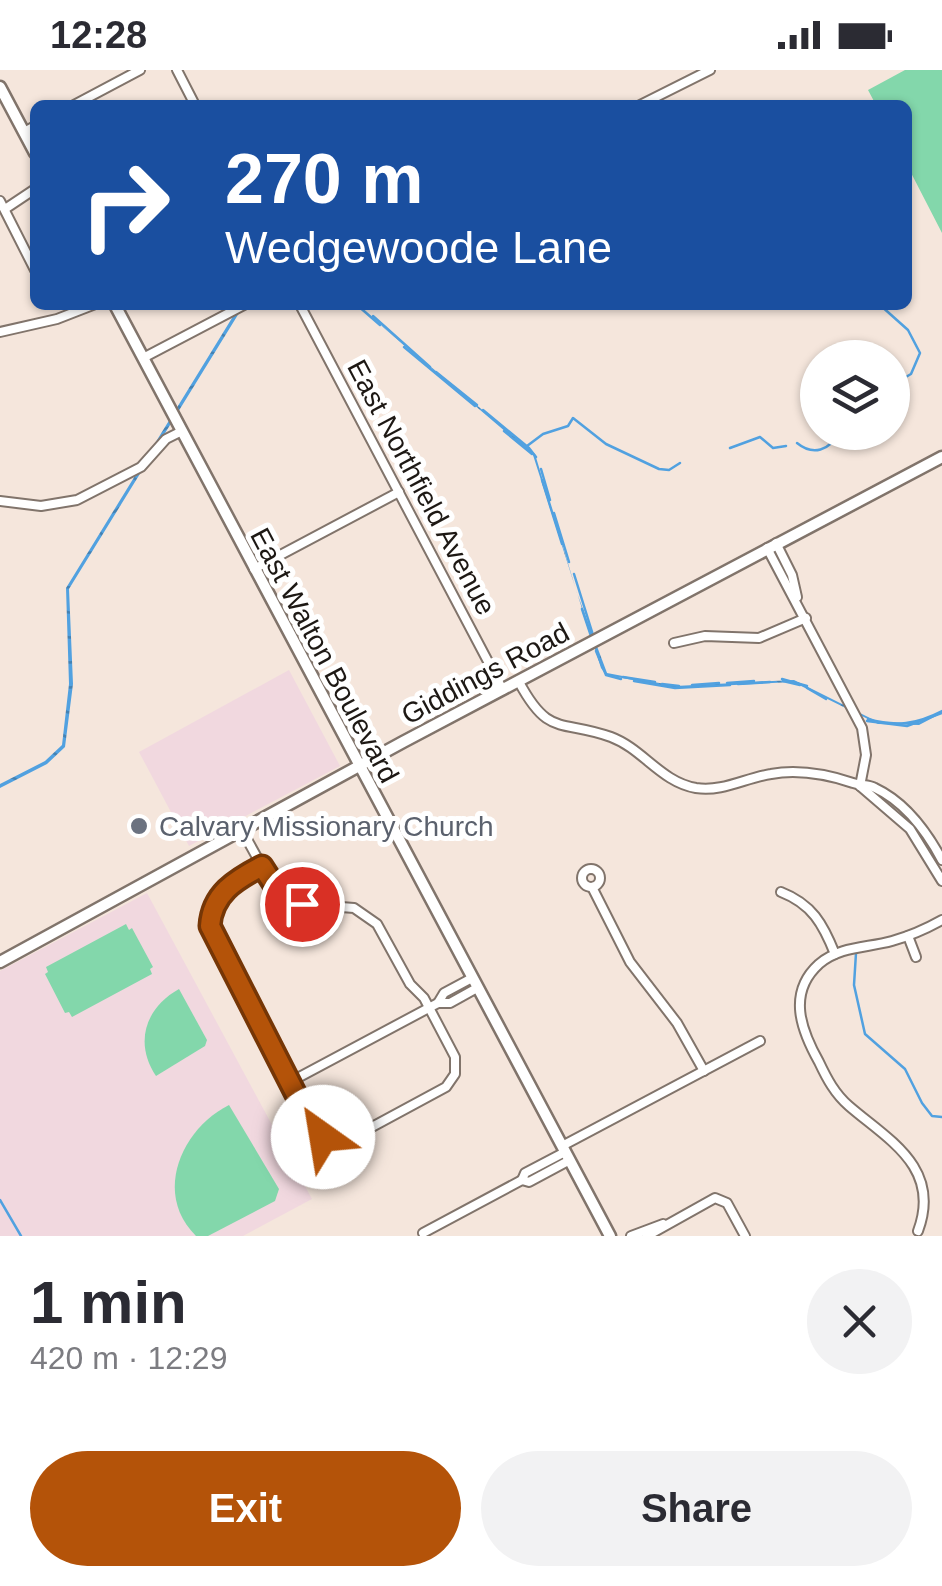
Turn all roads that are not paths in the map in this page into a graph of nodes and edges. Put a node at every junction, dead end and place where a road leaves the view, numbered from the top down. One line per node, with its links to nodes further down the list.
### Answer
1 (140, 70): 5 (street)
2 (176, 70): 6 (street)
3 (710, 70): 7 (street)
4 (0, 87): 8 (main road)
5 (83, 100)
6 (192, 100)
7 (650, 100)
8 (30, 129)
9 (30, 198): 10 (street)
10 (2, 205): 11 (street)
11 (30, 260)
12 (80, 310): 16 (street)
13 (118, 310): 17 (main road, East Walton Boulevard)
14 (235, 310): 17 (street)
15 (303, 310): 20 (street, East Northfield Avenue)
16 (0, 332)
17 (144, 358): 18 (main road, East Walton Boulevard)
18 (182, 431): 21 (street); 23 (main road, East Walton Boulevard)
19 (942, 456): 22 (main road, Giddings Road)
20 (399, 492): 23 (street); 27 (street, East Northfield Avenue)
21 (0, 501)
22 (771, 545): 24 (street); 26 (main road, Giddings Road)
23 (254, 568): 28 (main road, East Walton Boulevard)
24 (806, 618): 25 (street); 29 (street)
25 (674, 643)
26 (519, 682): 27 (main road, Giddings Road); 29 (street)
27 (503, 690): 28 (main road, Giddings Road)
28 (359, 767): 30 (main road, Giddings Road); 42 (main road, East Walton Boulevard)
29 (860, 786): 31 (street)
30 (243, 832): 33 (street); 41 (main road, Giddings Road)
31 (922, 836): 32 (street); 34 (street)
32 (942, 860)
33 (262, 866): 43 (street); 46 (street)
34 (940, 874)
35 (592, 887): 45 (street)
36 (780, 892): 39 (street)
37 (942, 920): 38 (street)
38 (908, 936): 39 (street); 40 (street)
39 (836, 954): 47 (street)
40 (916, 956)
41 (0, 962)
42 (475, 983): 43 (street); 48 (main road, East Walton Boulevard)
43 (429, 1008): 46 (street); 46 (street)
44 (760, 1041): 45 (street)
45 (704, 1071): 48 (street)
46 (290, 1082)
47 (915, 1150)
48 (566, 1153): 51 (street); 53 (main road, East Walton Boulevard)
49 (934, 1200): 50 (street)
50 (918, 1231)
51 (423, 1234)
52 (645, 1234): 54 (street); 55 (street)
53 (610, 1236)
54 (632, 1236)
55 (745, 1236)

